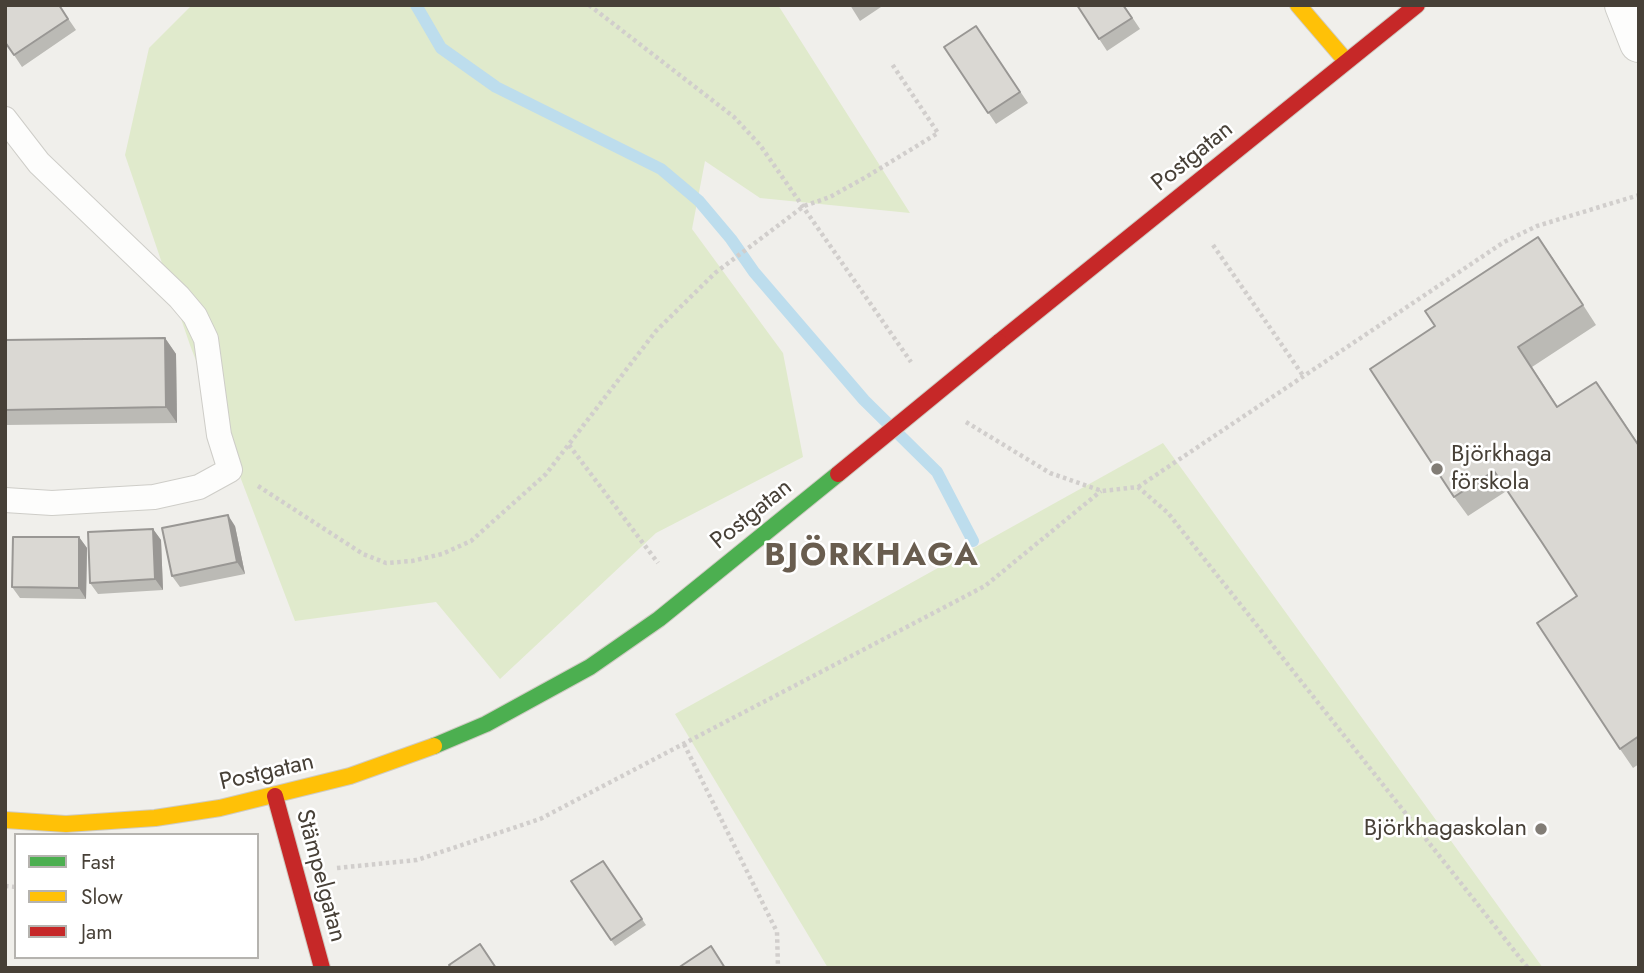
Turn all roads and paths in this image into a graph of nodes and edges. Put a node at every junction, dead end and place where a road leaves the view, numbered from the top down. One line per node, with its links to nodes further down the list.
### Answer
1 (589, 5): 10 (path)
2 (1298, 5): 6 (street)
3 (1417, 5): 6 (street, Postgatan)
4 (1624, 5): 5 (street)
5 (1639, 43)
6 (1346, 61): 22 (street, Postgatan, bridge)
7 (892, 64): 10 (path)
8 (5, 119): 16 (lane)
9 (1639, 195): 13 (path)
10 (804, 206): 12 (path); 15 (path)
11 (1213, 246): 13 (path)
12 (914, 365)
13 (1304, 377): 17 (path)
14 (956, 415): 18 (path)
15 (569, 444): 16 (path); 20 (path)
16 (230, 470): 19 (lane)
17 (1138, 487): 18 (path); 27 (path)
18 (1102, 491): 21 (path)
19 (5, 500)
20 (657, 563)
21 (684, 744): 24 (path); 26 (path)
22 (275, 796): 23 (street, Postgatan); 25 (street, Stämpelgatan)
23 (5, 820)
24 (329, 869)
25 (322, 968)
26 (778, 968)
27 (1528, 968)

